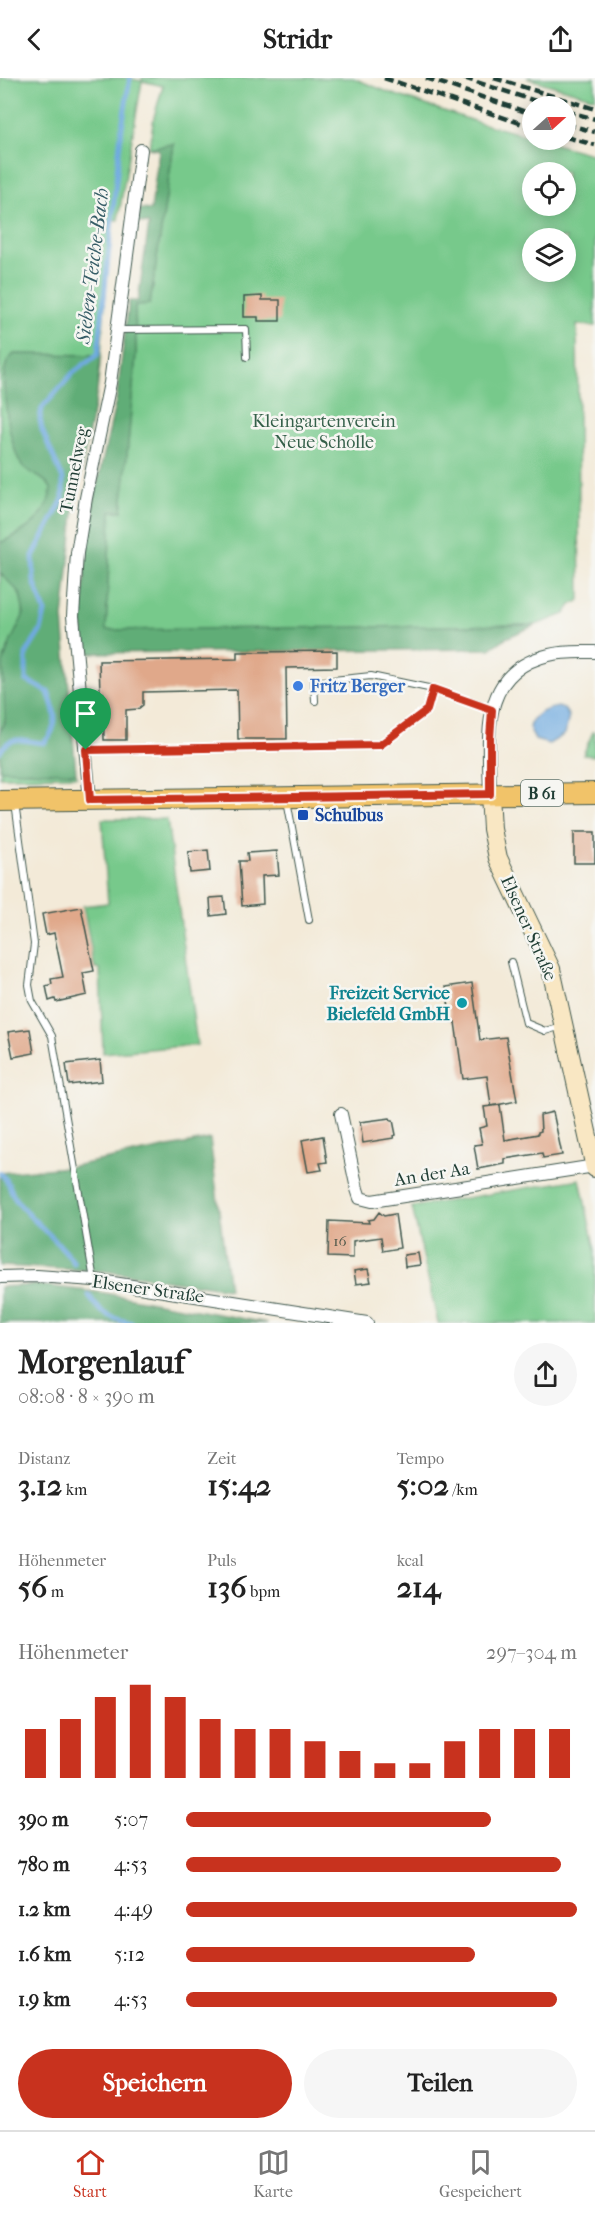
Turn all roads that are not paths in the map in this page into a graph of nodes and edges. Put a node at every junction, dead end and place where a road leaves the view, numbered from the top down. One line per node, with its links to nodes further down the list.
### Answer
1 (141, 150): 2 (street, Tunnelweg)
2 (117, 330): 3 (lane); 8 (street, Tunnelweg)
3 (247, 357)
4 (595, 652): 7 (street)
5 (433, 689): 6 (lane); 7 (lane); 8 (lane)
6 (315, 700)
7 (492, 710): 10 (street)
8 (86, 750): 12 (street, Tunnelweg)
9 (595, 793): 10 (main road, B 61)
10 (490, 794): 11 (main road, B 61); 16 (main road, Elsener Straße)
11 (287, 796): 12 (main road, B 61); 14 (lane)
12 (90, 800): 13 (main road, B 61)
13 (7, 801): 20 (lane)
14 (309, 920)
15 (511, 962): 16 (lane)
16 (564, 1026): 18 (main road, Elsener Straße)
17 (341, 1114): 18 (street, An der Aa)
18 (595, 1167)
19 (0, 1277): 20 (street, Elsener Straße)
20 (94, 1280): 21 (street, Elsener Straße)
21 (367, 1323)

